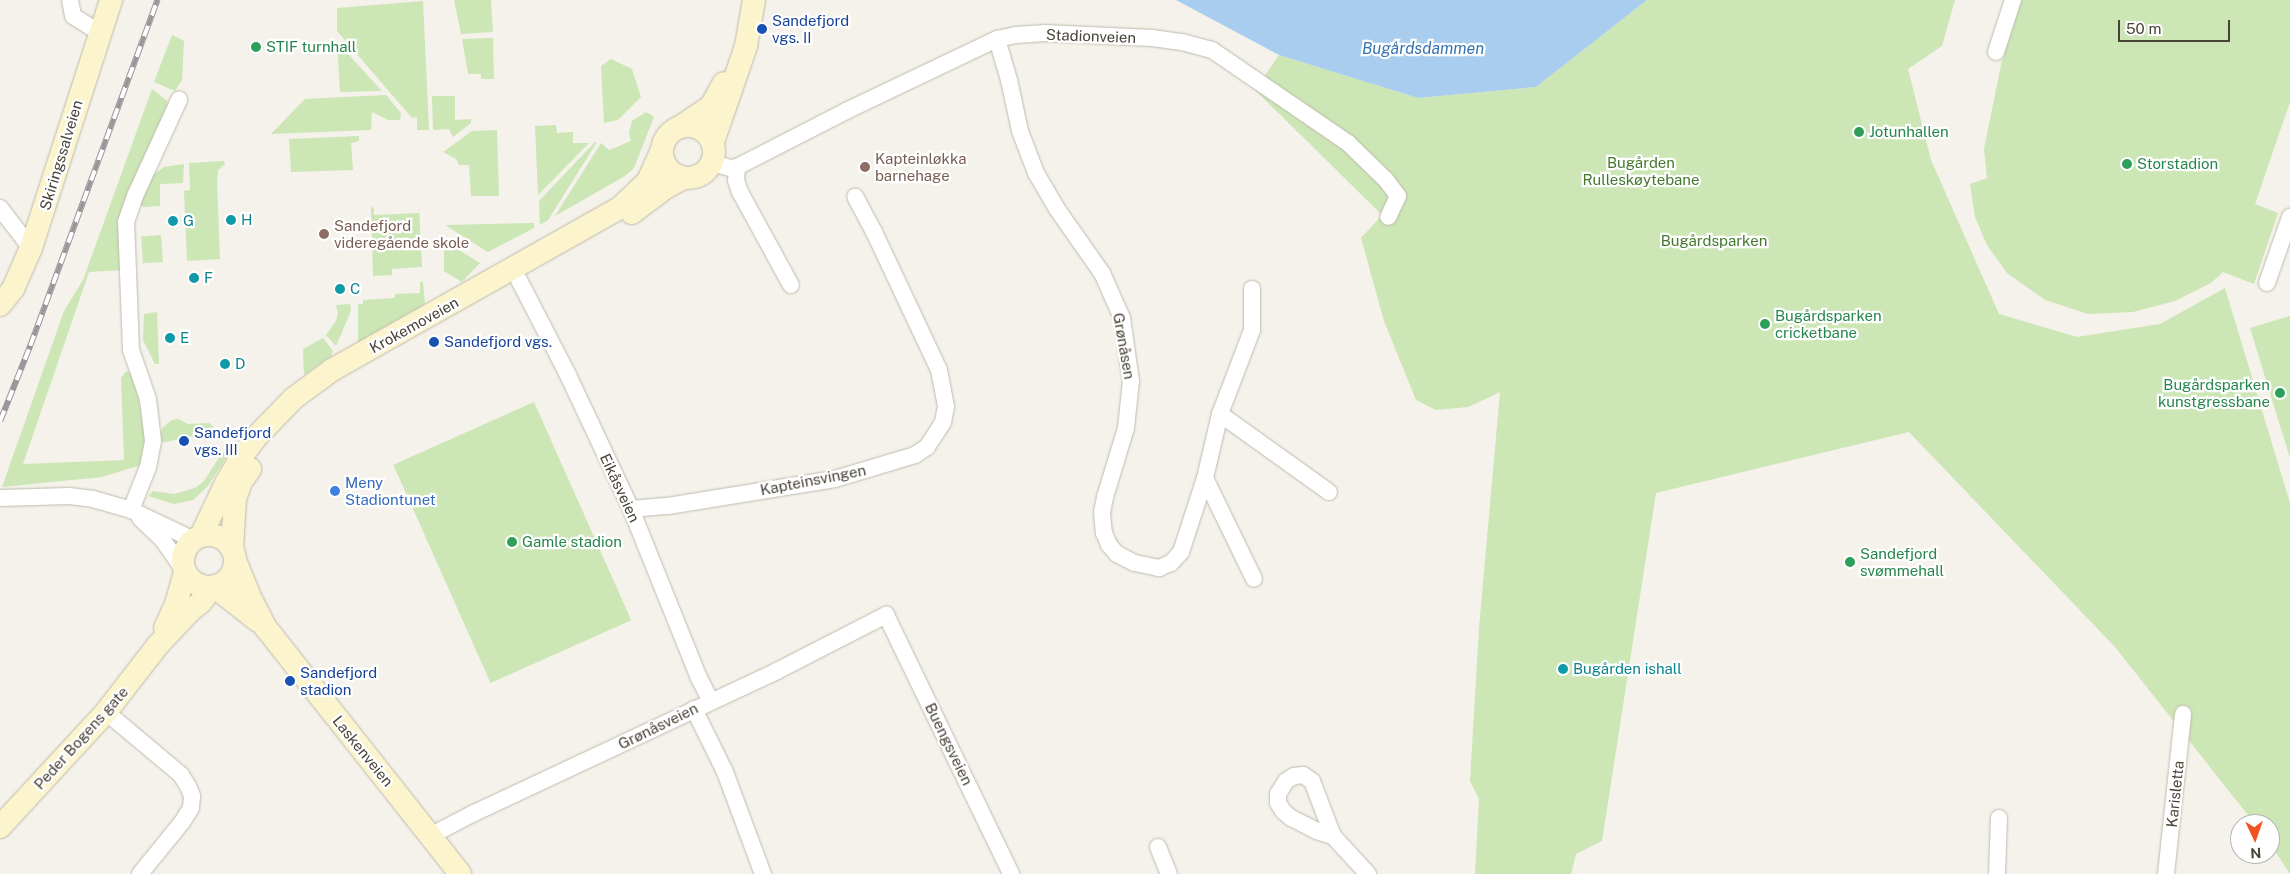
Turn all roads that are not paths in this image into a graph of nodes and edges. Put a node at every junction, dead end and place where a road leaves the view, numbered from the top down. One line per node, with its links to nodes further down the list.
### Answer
1 (70, 0): 5 (street)
2 (111, 0): 5 (main road, Skiringssalveien)
3 (754, 0): 7 (main road, Krokemoveien)
4 (2013, 0): 8 (street)
5 (100, 33): 19 (main road, Skiringssalveien)
6 (997, 40): 13 (street, Stadionveien); 17 (street, Stadionveien); 26 (street, Grønåsen)
7 (746, 46): 10 (main road, Krokemoveien); 12 (main road, Krokemoveien)
8 (1996, 52)
9 (179, 100): 30 (street)
10 (680, 127): 11 (main road, Krokemoveien); 12 (main road)
11 (662, 150): 14 (main road); 31 (main road, Krokemoveien)
12 (712, 153): 13 (street); 14 (main road, Krokemoveien)
13 (737, 167): 22 (street)
14 (684, 178): 20 (main road, Krokemoveien)
15 (856, 197): 29 (street, Kapteinsvingen)
16 (0, 208): 19 (street)
17 (1388, 217)
18 (2290, 217): 21 (street)
19 (31, 248): 24 (main road, Skiringssalveien)
20 (519, 280): 29 (street, Eikåsveien); 32 (main road, Krokemoveien)
21 (2267, 283)
22 (791, 285)
23 (1252, 289): 25 (street, Grønåsen)
24 (0, 305)
25 (1220, 414): 26 (street, Grønåsen); 27 (street)
26 (1205, 478): 34 (street)
27 (1329, 492)
28 (0, 498): 30 (street)
29 (631, 509): 39 (street, Eikåsveien)
30 (132, 511): 31 (street); 33 (street)
31 (197, 538): 32 (main road); 33 (main road)
32 (234, 554): 35 (main road); 37 (main road, Laskenveien)
33 (184, 572): 35 (main road); 38 (main road, Peder Bogens gate)
34 (1254, 579)
35 (214, 587): 37 (main road, Laskenveien); 38 (main road, Peder Bogens gate)
36 (886, 615): 39 (street, Grønåsveien); 51 (street, Buengsveien)
37 (266, 628): 45 (main road, Laskenveien)
38 (158, 645): 41 (main road, Peder Bogens gate)
39 (711, 701): 40 (street, Grønåsveien)
40 (694, 709): 45 (street, Grønåsveien); 50 (street)
41 (106, 712): 44 (main road, Peder Bogens gate); 48 (street)
42 (2183, 714): 55 (street, Karisletta)
43 (1999, 818): 54 (street)
44 (0, 827)
45 (430, 836): 49 (main road, Laskenveien)
46 (1333, 836): 53 (street)
47 (1158, 847): 52 (street)
48 (140, 874)
49 (460, 874)
50 (763, 874)
51 (1011, 874)
52 (1169, 874)
53 (1368, 874)
54 (1996, 874)
55 (2166, 874)

